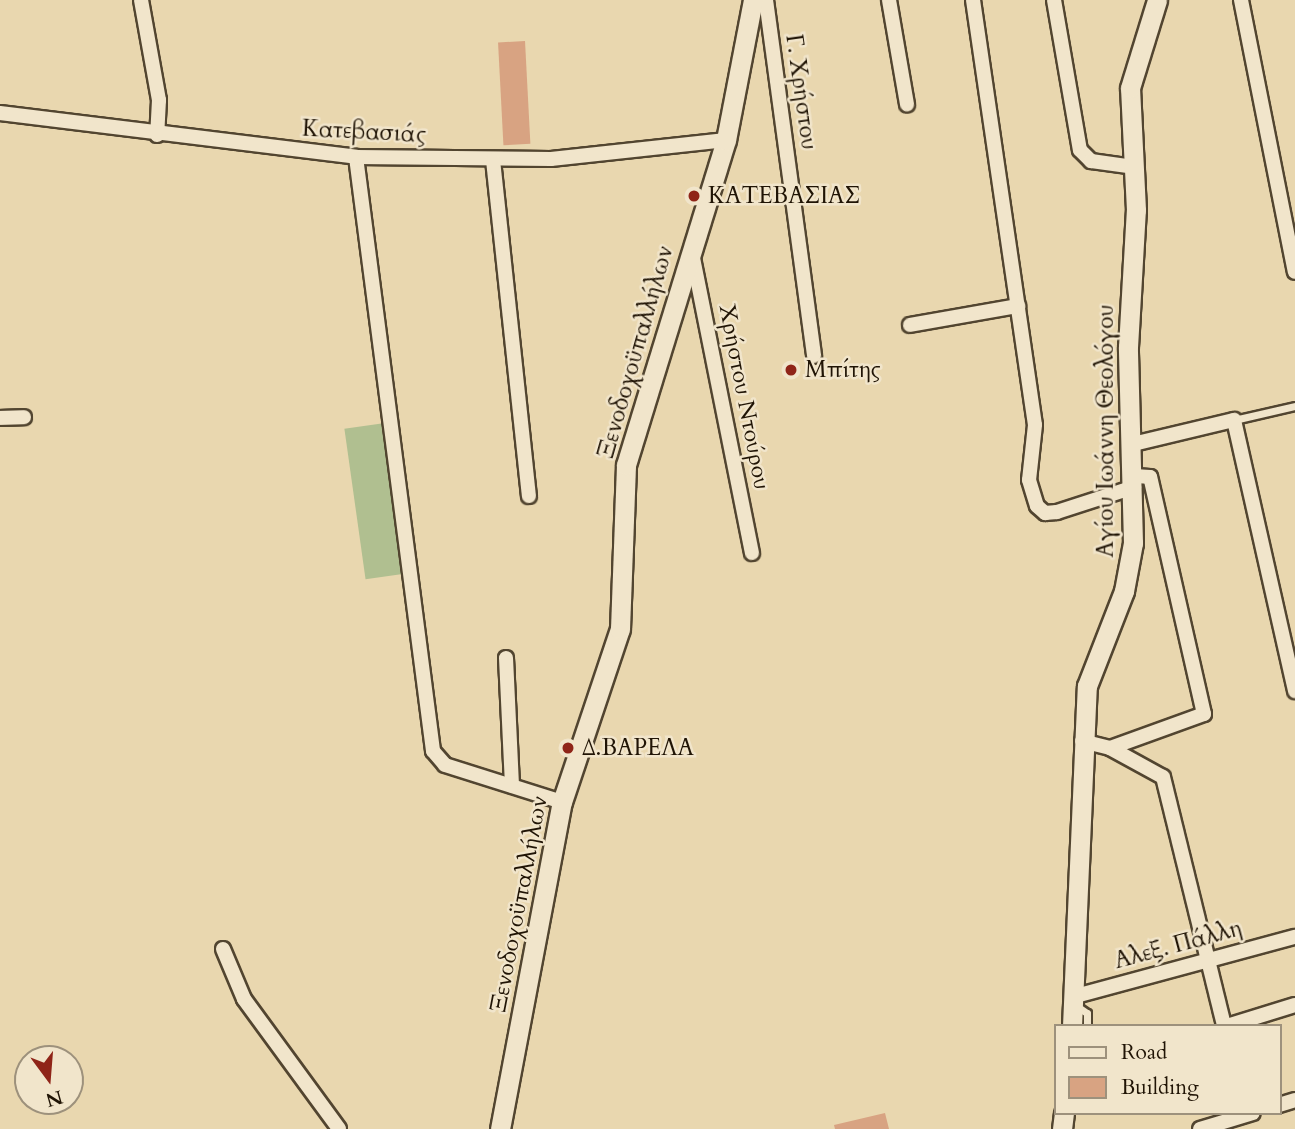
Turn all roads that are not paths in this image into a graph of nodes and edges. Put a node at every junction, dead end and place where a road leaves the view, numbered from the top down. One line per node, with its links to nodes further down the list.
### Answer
1 (141, 0): 11 (street)
2 (753, 0): 12 (street, Ξενοδοχοϋπαλλήλων)
3 (766, 0): 20 (street, Γ. Χρήστου)
4 (889, 0): 9 (street)
5 (973, 0): 18 (street)
6 (1054, 0): 15 (street)
7 (1157, 0): 15 (street, Αγίου Ιωάννη Θεολόγου)
8 (1241, 0): 17 (street)
9 (907, 104)
10 (0, 113): 11 (street, Κατεβασιάς)
11 (157, 135): 13 (street, Κατεβασιάς)
12 (726, 141): 14 (street, Κατεβασιάς); 16 (street, Ξενοδοχοϋπαλλήλων)
13 (356, 156): 14 (street, Κατεβασιάς); 33 (street)
14 (493, 160): 27 (street)
15 (1134, 167): 25 (street, Αγίου Ιωάννη Θεολόγου)
16 (691, 249): 28 (street, Χρήστου Ντούρου); 34 (street, Ξενοδοχοϋπαλλήλων)
17 (1295, 272)
18 (1018, 306): 19 (street); 26 (street)
19 (910, 325)
20 (814, 356)
21 (1295, 406): 24 (lane)
22 (24, 417): 23 (street)
23 (0, 418)
24 (1234, 420): 25 (street); 30 (street)
25 (1133, 444): 26 (street, Αγίου Ιωάννη Θεολόγου)
26 (1134, 482): 31 (street, Αγίου Ιωάννη Θεολόγου); 32 (street)
27 (529, 496)
28 (752, 554)
29 (506, 658): 33 (street)
30 (1295, 691)
31 (1082, 741): 32 (street); 38 (street, Αγίου Ιωάννη Θεολόγου)
32 (1110, 748): 37 (street)
33 (512, 786): 34 (street)
34 (562, 802): 46 (street, Ξενοδοχοϋπαλλήλων)
35 (1295, 937): 37 (street, Αλεξ. Πάλλη)
36 (223, 950): 45 (street)
37 (1206, 961): 38 (street, Αλεξ. Πάλλη); 42 (street)
38 (1072, 1000): 40 (street, Αγίου Ιωάννη Θεολόγου); 41 (lane)
39 (1295, 1005): 43 (street)
40 (1072, 1024)
41 (1087, 1024)
42 (1224, 1024)
43 (1232, 1024)
44 (1246, 1115): 47 (street)
45 (339, 1129)
46 (500, 1129)
47 (1200, 1129)

